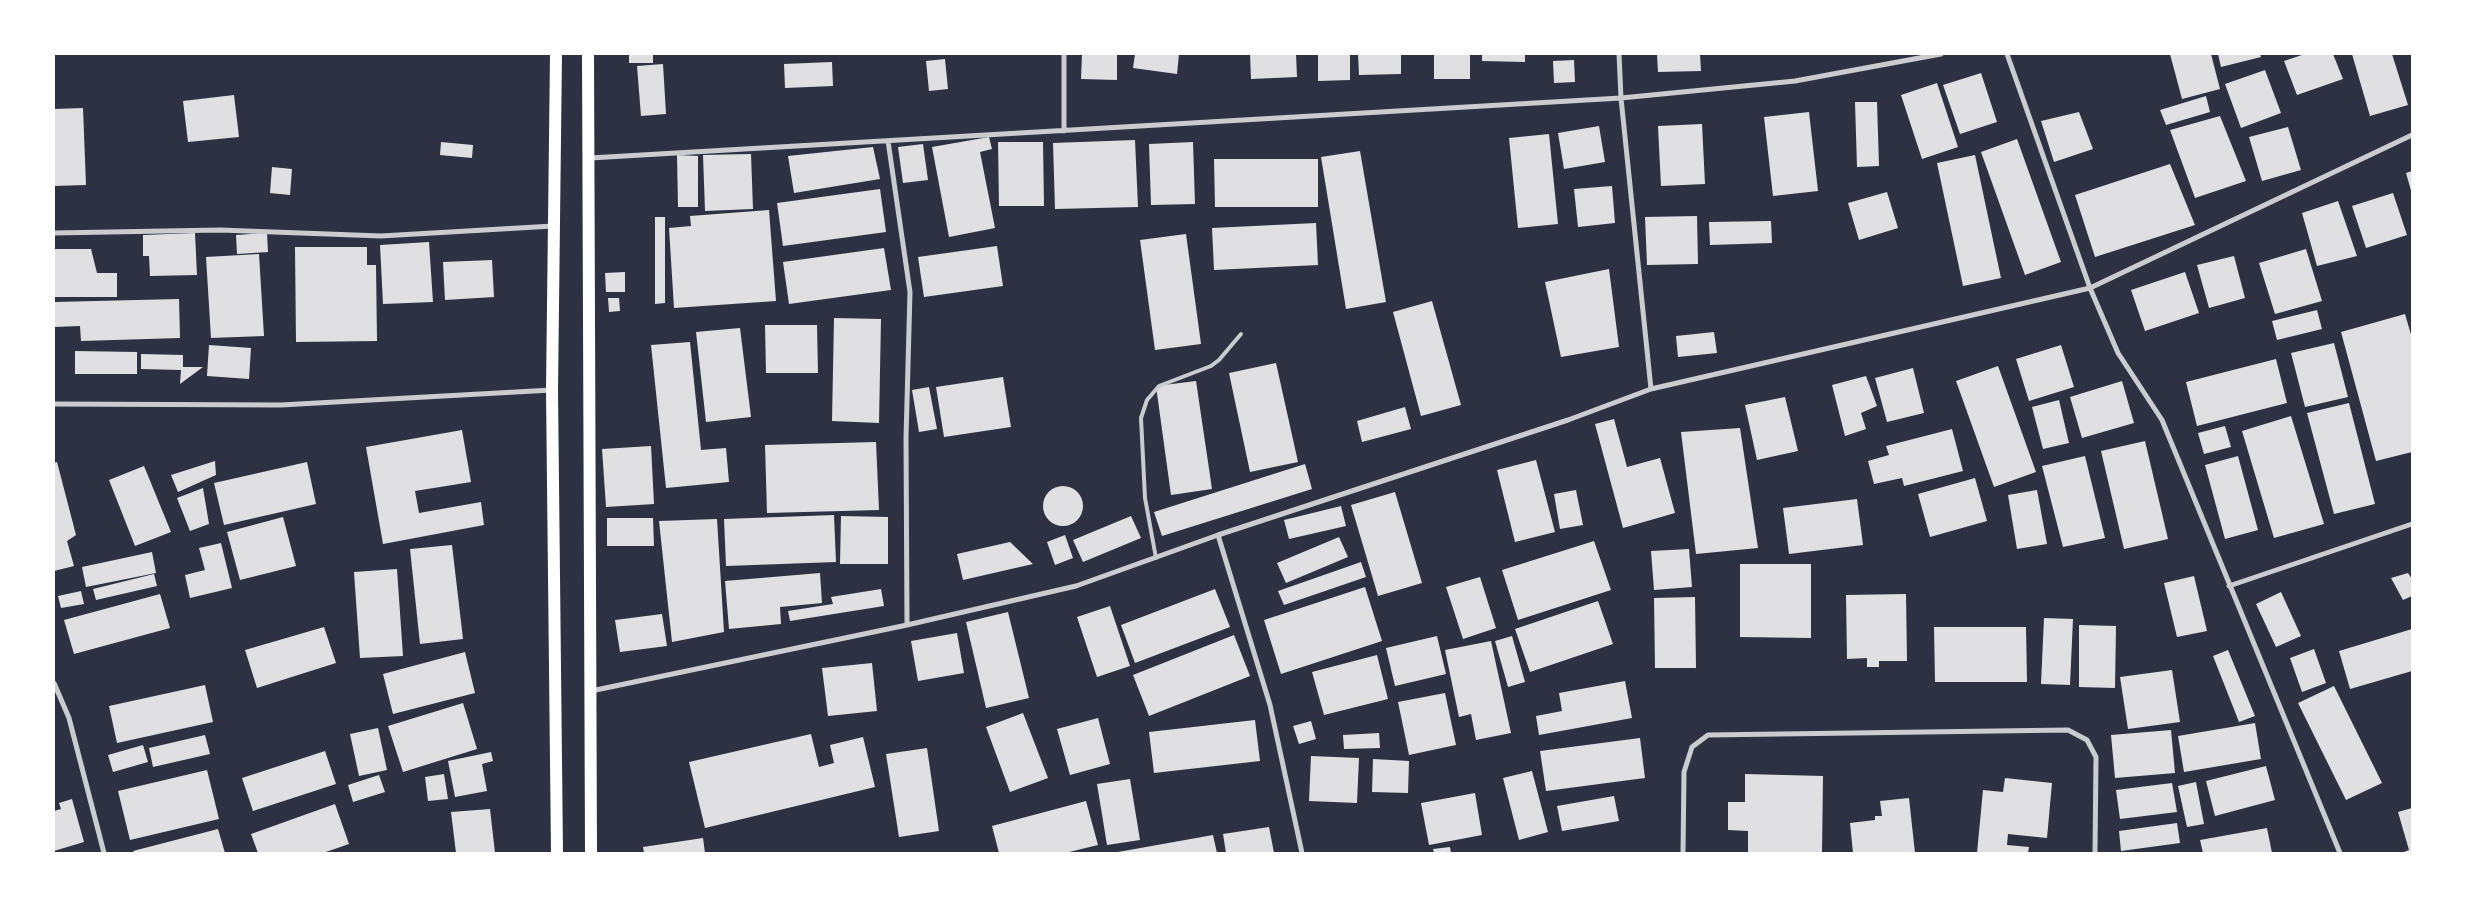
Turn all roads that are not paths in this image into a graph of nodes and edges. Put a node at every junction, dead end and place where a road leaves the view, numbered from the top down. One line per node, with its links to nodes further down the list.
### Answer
1 (556, 54): 12 (main road)
2 (588, 54): 11 (main road)
3 (1064, 54): 8 (street)
4 (1620, 54): 7 (street)
5 (1940, 54): 7 (street)
6 (2007, 54): 14 (street)
7 (1621, 98): 8 (street); 16 (street)
8 (1064, 132): 10 (street)
9 (2412, 135): 14 (street)
10 (888, 141): 11 (street); 23 (street)
11 (587, 158): 25 (main road)
12 (553, 226): 13 (street); 17 (main road)
13 (54, 233)
14 (2090, 288): 16 (street); 22 (street)
15 (1241, 334): 21 (lane)
16 (1651, 389): 20 (street)
17 (552, 390): 18 (street); 27 (main road)
18 (54, 404)
19 (2412, 524): 22 (street)
20 (1218, 535): 21 (street); 29 (street)
21 (1156, 558): 23 (street)
22 (2229, 586): 32 (street)
23 (907, 625): 25 (street)
24 (54, 684): 26 (street)
25 (591, 691): 28 (main road)
26 (104, 853)
27 (557, 853)
28 (591, 853)
29 (1302, 853)
30 (1683, 853): 31 (street)
31 (2096, 853)
32 (2340, 853)

